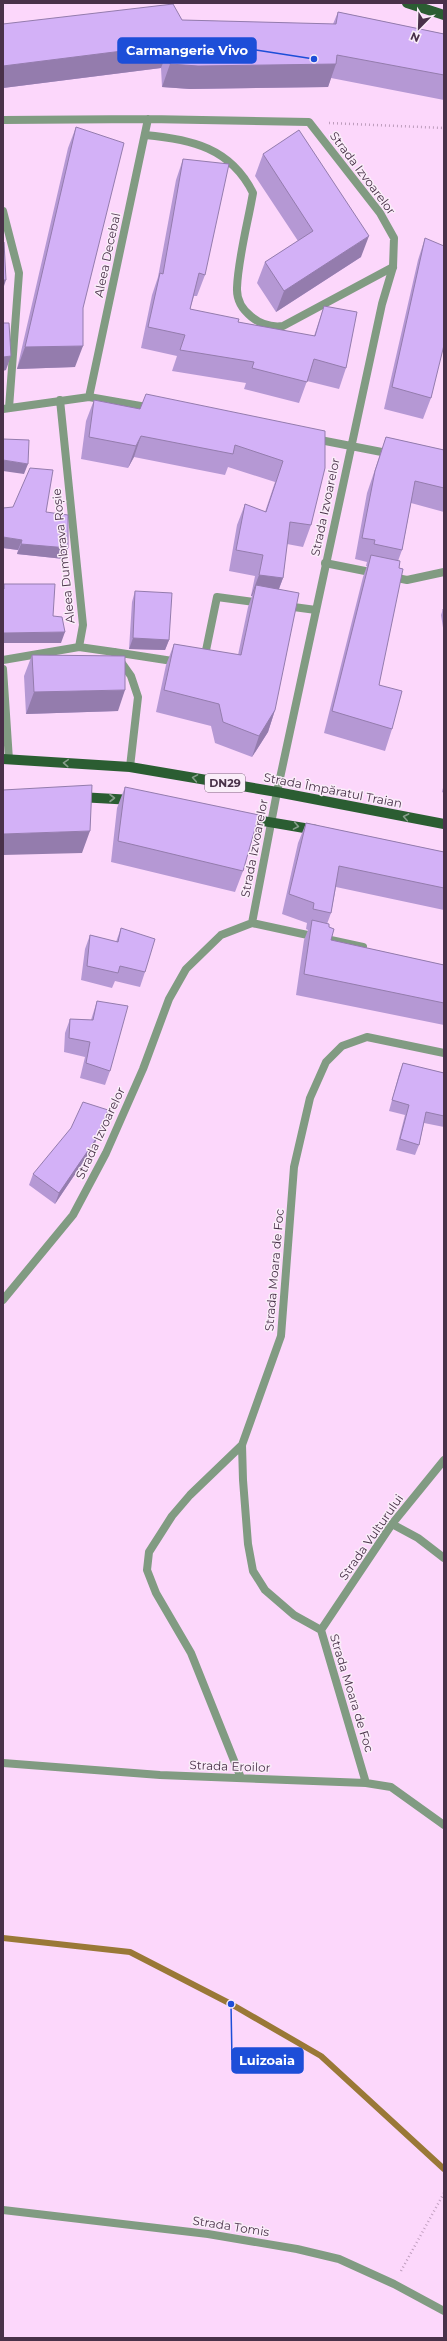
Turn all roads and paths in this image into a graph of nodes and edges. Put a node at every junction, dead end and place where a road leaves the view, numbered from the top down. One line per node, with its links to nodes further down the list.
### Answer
1 (407, 3): 2 (main road)
2 (444, 15)
3 (148, 119): 4 (street); 5 (street); 7 (street, Aleea Decebal)
4 (3, 120)
5 (309, 122): 6 (path); 9 (street, Strada Izvoarelor)
6 (444, 128)
7 (145, 135): 9 (street); 10 (street, Aleea Decebal)
8 (3, 211): 12 (street)
9 (393, 267): 15 (street, Strada Izvoarelor)
10 (89, 397): 11 (street); 13 (street)
11 (60, 400): 12 (street); 20 (street, Aleea Dumbrava Roșie)
12 (6, 408)
13 (158, 409)
14 (304, 436): 15 (street)
15 (350, 445): 16 (street); 17 (street, Strada Izvoarelor)
16 (397, 455)
17 (325, 563): 18 (street); 19 (street, Strada Izvoarelor)
18 (444, 572)
19 (316, 610): 21 (street); 26 (street, Strada Izvoarelor)
20 (79, 648): 21 (street); 22 (street)
21 (114, 652): 25 (street)
22 (3, 660)
23 (3, 668): 24 (street)
24 (6, 760): 25 (main road, Strada Împăratul Traian / DN29, one-way to 24)
25 (130, 767): 26 (main road, Strada Împăratul Traian / DN29, one-way to 25)
26 (277, 792): 30 (street, Strada Izvoarelor); 31 (main road, Strada Împăratul Traian / DN29, one-way to 26)
27 (71, 796): 28 (main road, one-way to 28)
28 (146, 802)
29 (232, 815): 30 (main road)
30 (271, 822): 32 (main road, one-way to 32); 33 (street, Strada Izvoarelor)
31 (444, 824)
32 (326, 832)
33 (252, 923): 34 (street); 36 (street, Strada Izvoarelor)
34 (375, 950)
35 (444, 1052): 37 (street, Strada Moara de Foc)
36 (3, 1300)
37 (242, 1445): 41 (street, Strada Moara de Foc); 43 (street)
38 (444, 1460): 39 (street, Strada Vulturului)
39 (392, 1524): 40 (street); 41 (street, Strada Vulturului)
40 (444, 1558)
41 (321, 1630): 44 (street, Strada Moara de Foc)
42 (3, 1764): 43 (street, Strada Eroilor)
43 (241, 1778): 44 (street, Strada Eroilor)
44 (366, 1783): 45 (street, Strada Eroilor)
45 (444, 1825)
46 (444, 2193): 48 (path)
47 (3, 2210): 48 (street, Strada Tomis)
48 (394, 2284): 49 (street, Strada Tomis)
49 (444, 2311)

